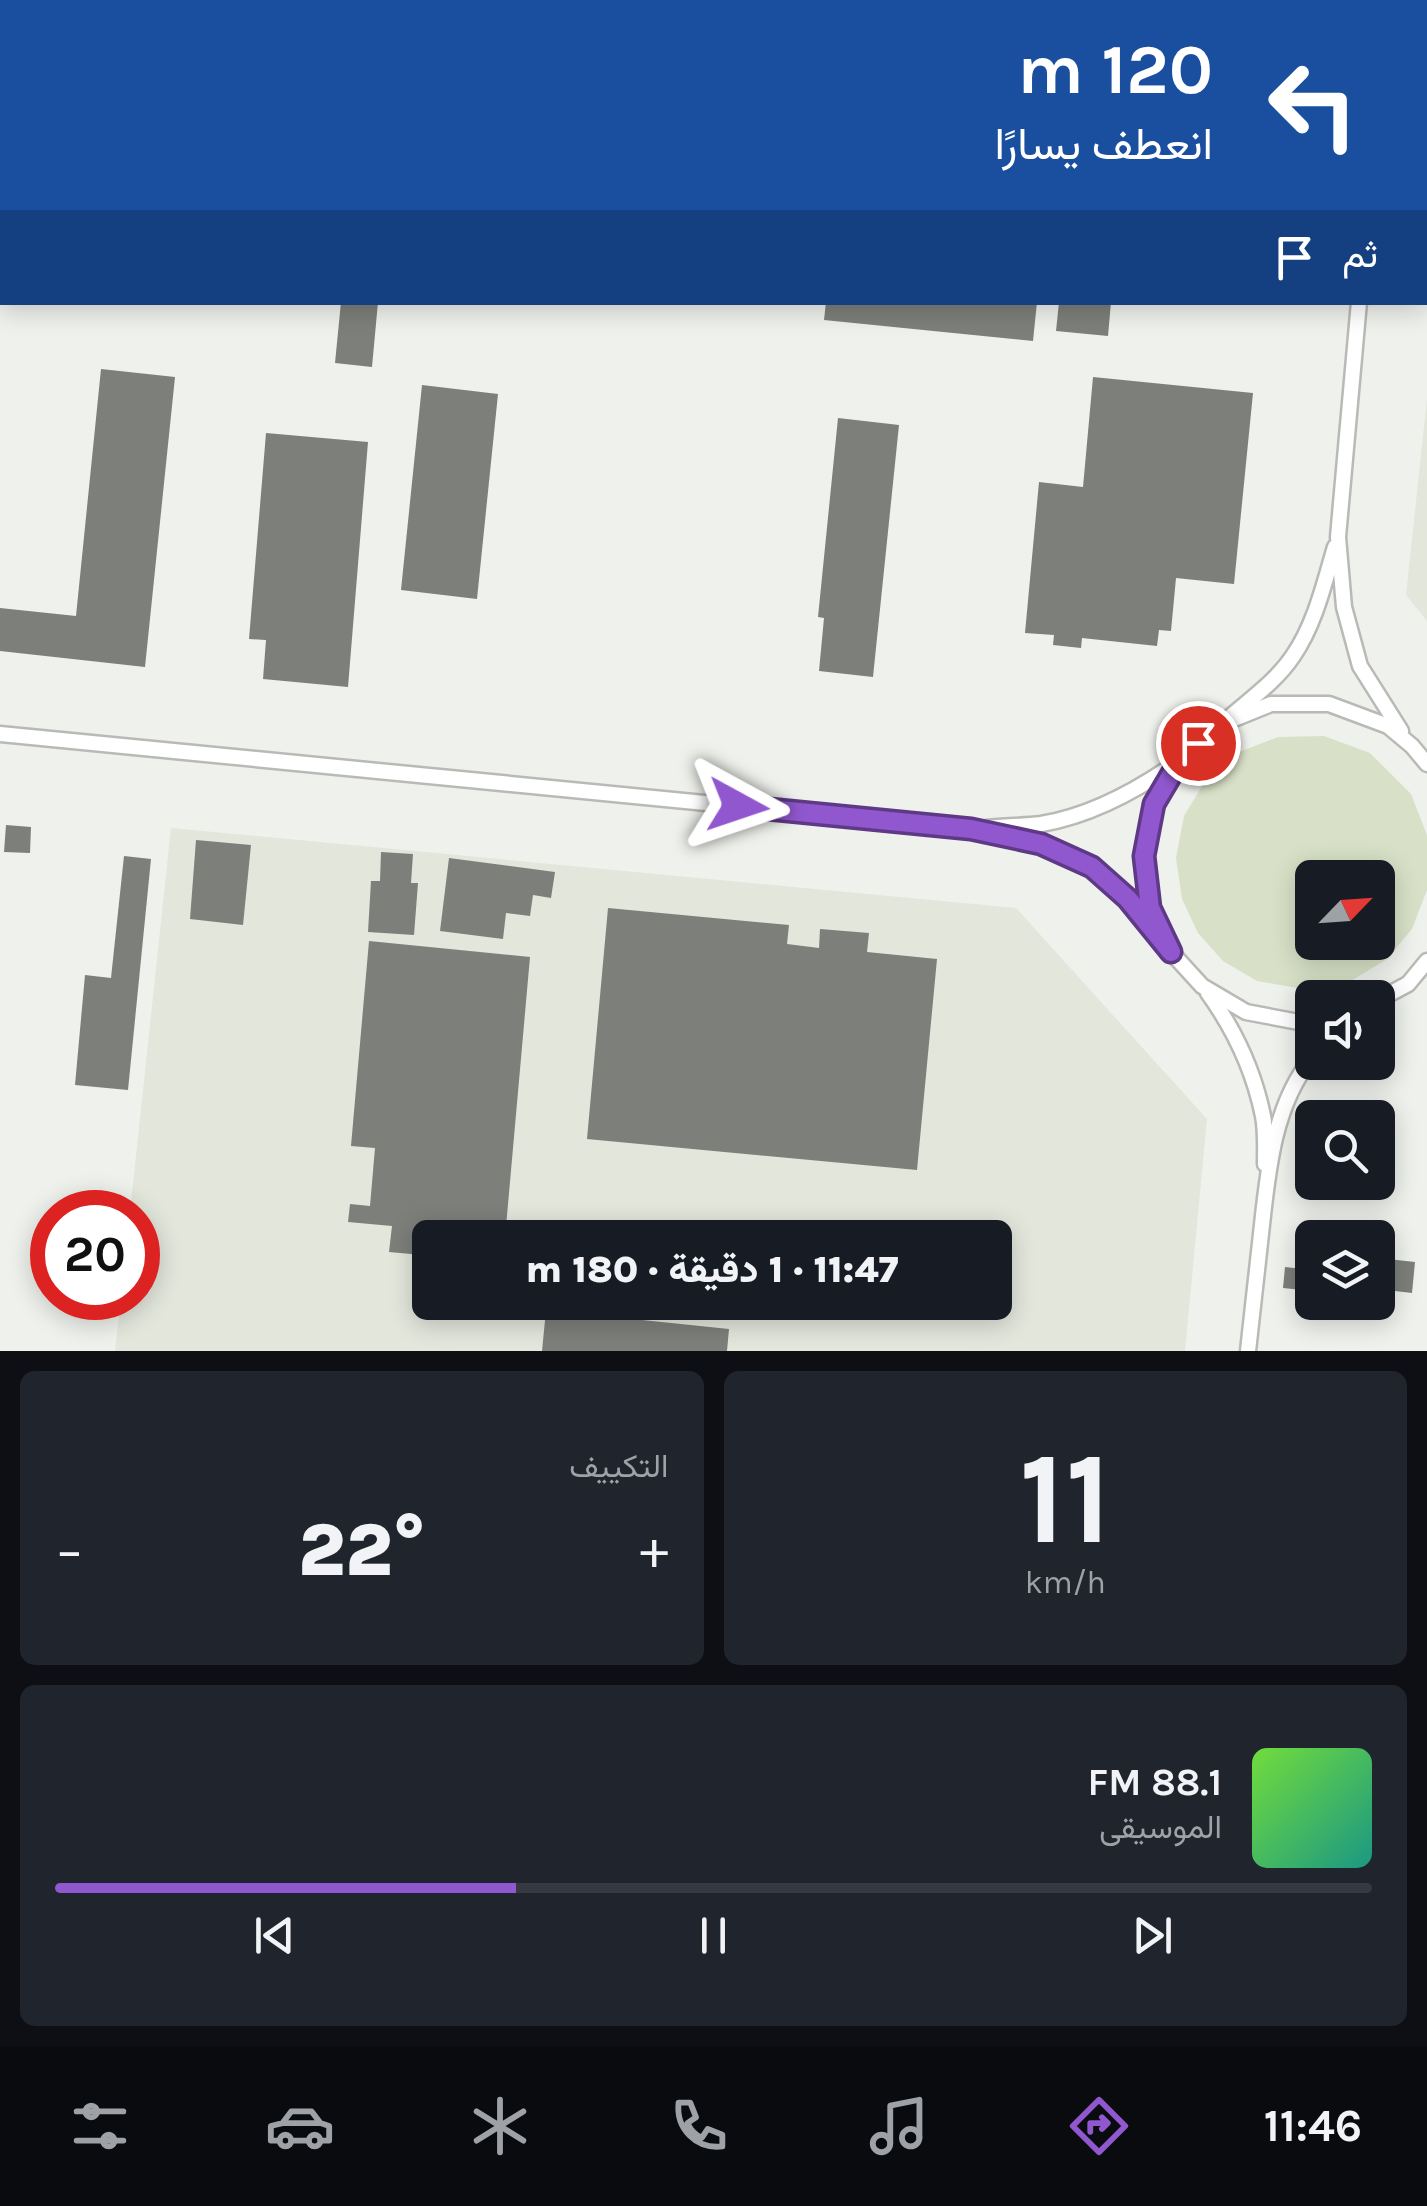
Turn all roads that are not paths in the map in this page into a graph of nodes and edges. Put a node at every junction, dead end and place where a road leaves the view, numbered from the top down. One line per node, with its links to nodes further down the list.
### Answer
1 (1360, 305): 2 (lane)
2 (1338, 537): 3 (lane); 5 (lane)
3 (1217, 726): 5 (lane); 6 (lane)
4 (0, 734): 8 (lane)
5 (1412, 746): 7 (lane)
6 (1180, 760): 8 (lane); 9 (lane)
7 (1427, 764)
8 (971, 829): 9 (lane)
9 (1171, 952): 11 (lane)
10 (1427, 962): 12 (lane)
11 (1202, 986): 13 (lane); 15 (lane)
12 (1395, 991)
13 (1295, 1021)
14 (1298, 1080): 15 (lane)
15 (1266, 1190): 16 (lane)
16 (1248, 1351)

